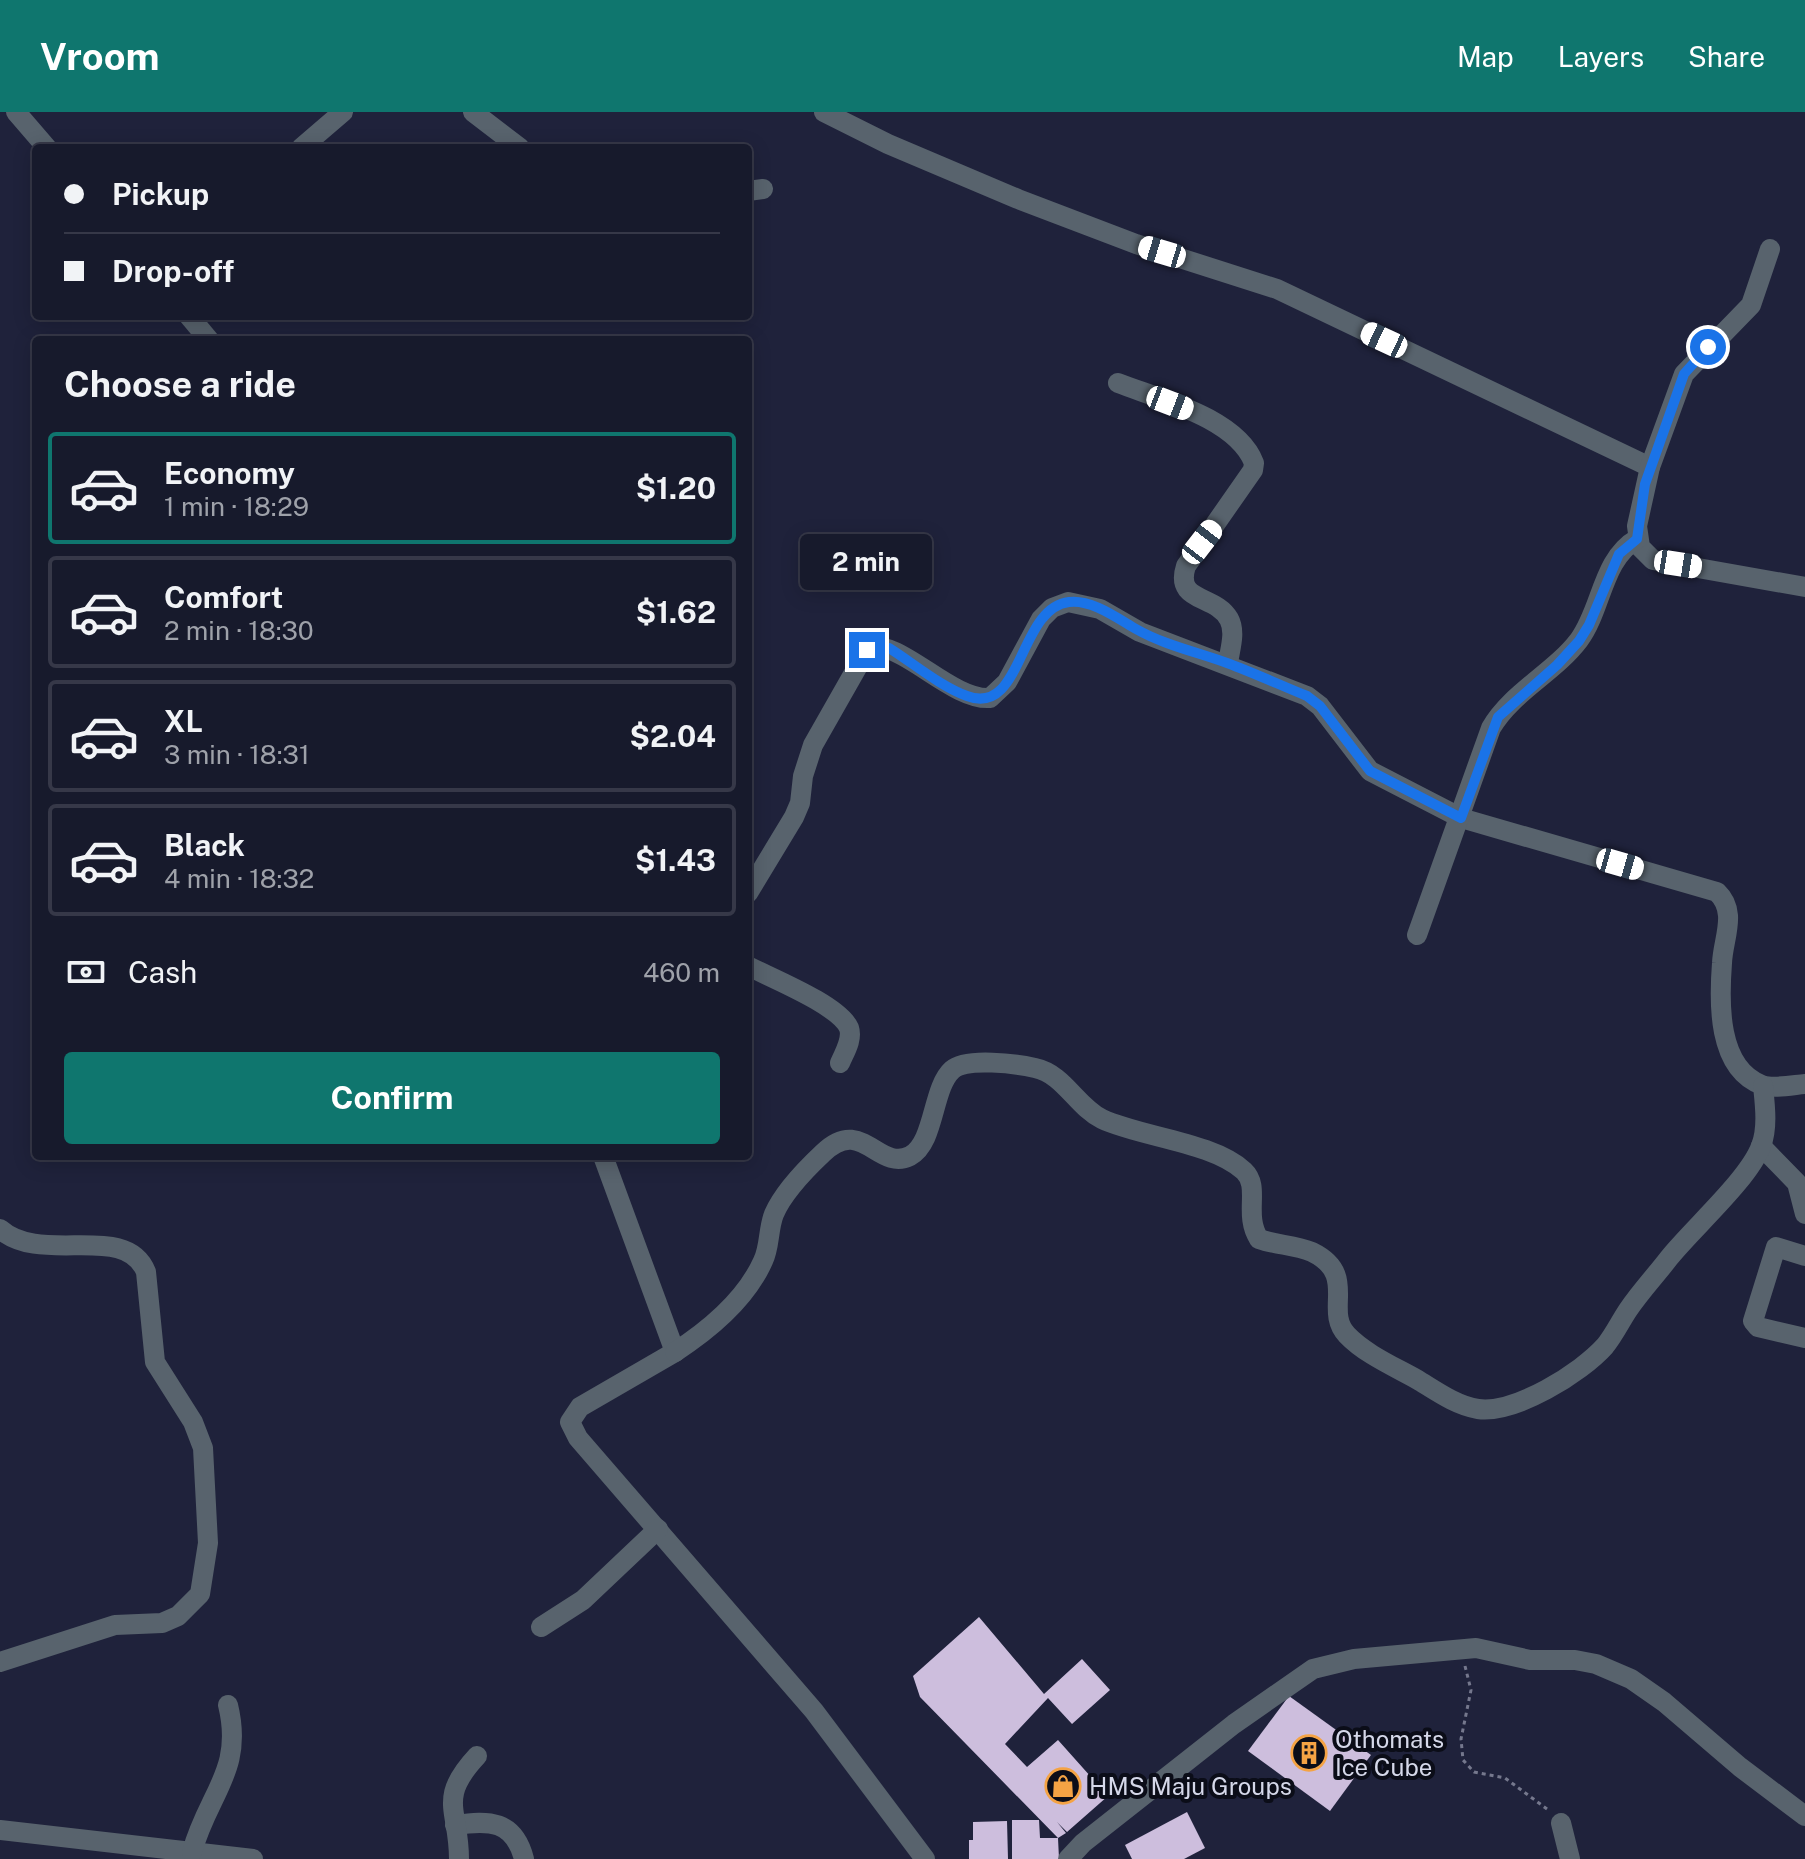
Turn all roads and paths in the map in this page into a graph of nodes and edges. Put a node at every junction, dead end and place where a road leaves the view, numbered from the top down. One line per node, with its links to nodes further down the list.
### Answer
1 (16, 112): 5 (street)
2 (343, 112): 6 (street)
3 (473, 112): 7 (street)
4 (824, 112): 12 (street)
5 (44, 144)
6 (306, 144)
7 (515, 144)
8 (1770, 249): 12 (street)
9 (192, 320): 10 (street)
10 (206, 336)
11 (1118, 383): 15 (street)
12 (1650, 467): 13 (street)
13 (1637, 539): 14 (street); 16 (street)
14 (1805, 587)
15 (1228, 663): 16 (street); 17 (street)
16 (1461, 818): 18 (street); 22 (street)
17 (752, 886)
18 (1417, 935)
19 (752, 968): 20 (street)
20 (840, 1063)
21 (1805, 1084): 22 (street)
22 (1763, 1086): 23 (street)
23 (1761, 1146): 25 (street); 29 (street)
24 (604, 1160): 29 (street)
25 (1805, 1214)
26 (0, 1229): 33 (street)
27 (1805, 1256): 28 (street)
28 (1805, 1338)
29 (675, 1352): 30 (street)
30 (658, 1529): 31 (street); 45 (street)
31 (541, 1627)
32 (1461, 1649): 36 (street); 37 (path); 46 (street)
33 (0, 1662)
34 (228, 1705): 41 (street)
35 (477, 1756): 38 (street)
36 (1805, 1816)
37 (1561, 1823): 47 (street)
38 (455, 1825): 43 (street); 44 (street)
39 (0, 1830): 40 (street)
40 (73, 1849): 41 (street)
41 (192, 1852): 42 (street)
42 (253, 1859)
43 (459, 1859)
44 (524, 1859)
45 (925, 1859)
46 (1068, 1859)
47 (1570, 1859)

